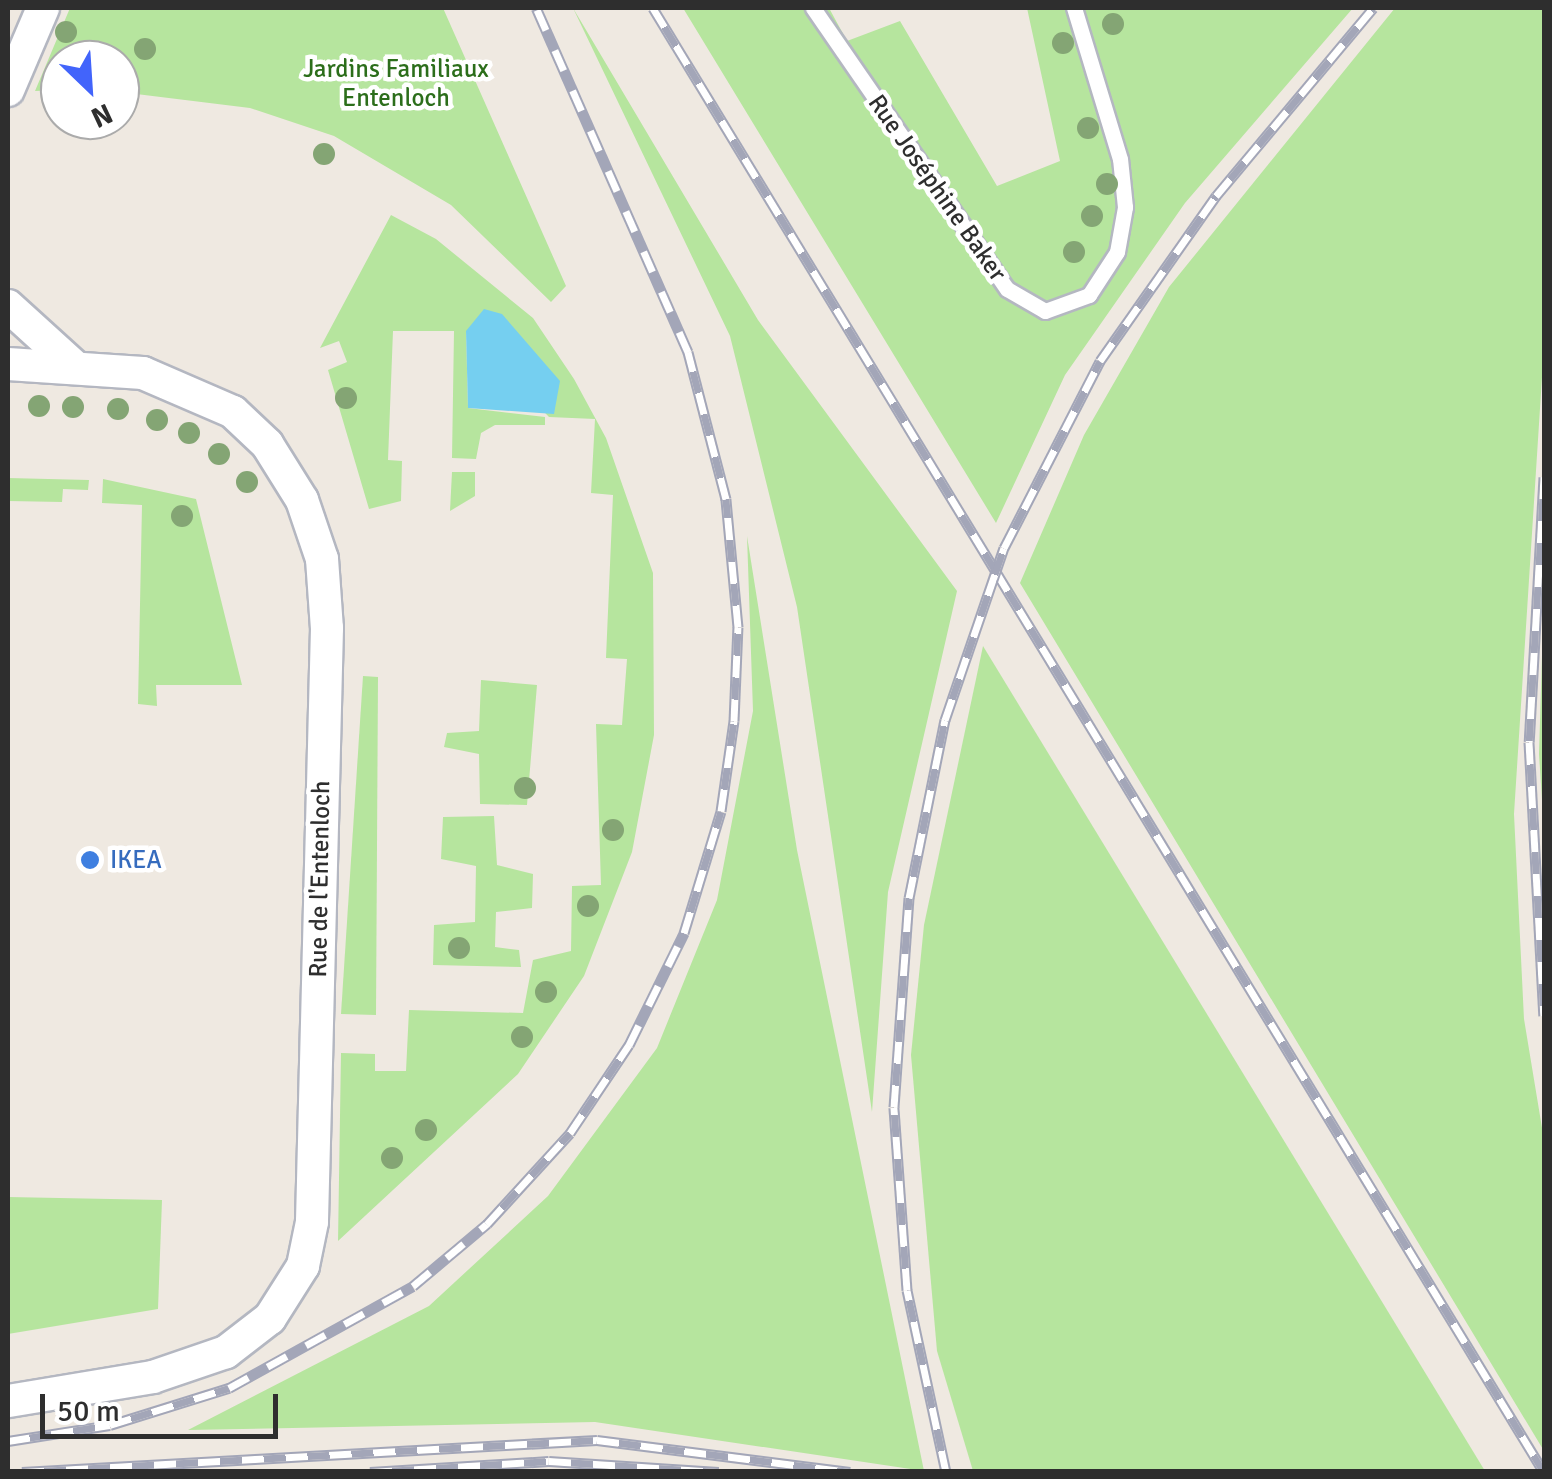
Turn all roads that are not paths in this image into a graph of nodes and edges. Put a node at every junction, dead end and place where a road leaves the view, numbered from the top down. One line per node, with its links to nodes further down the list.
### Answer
1 (44, 8): 4 (street)
2 (813, 8): 3 (lane, Rue Joséphine Baker)
3 (1074, 8)
4 (8, 90)
5 (8, 306): 7 (street)
6 (8, 364): 7 (street, Rue de l'Entenloch)
7 (74, 366): 8 (street, Rue de l'Entenloch)
8 (8, 1402)

